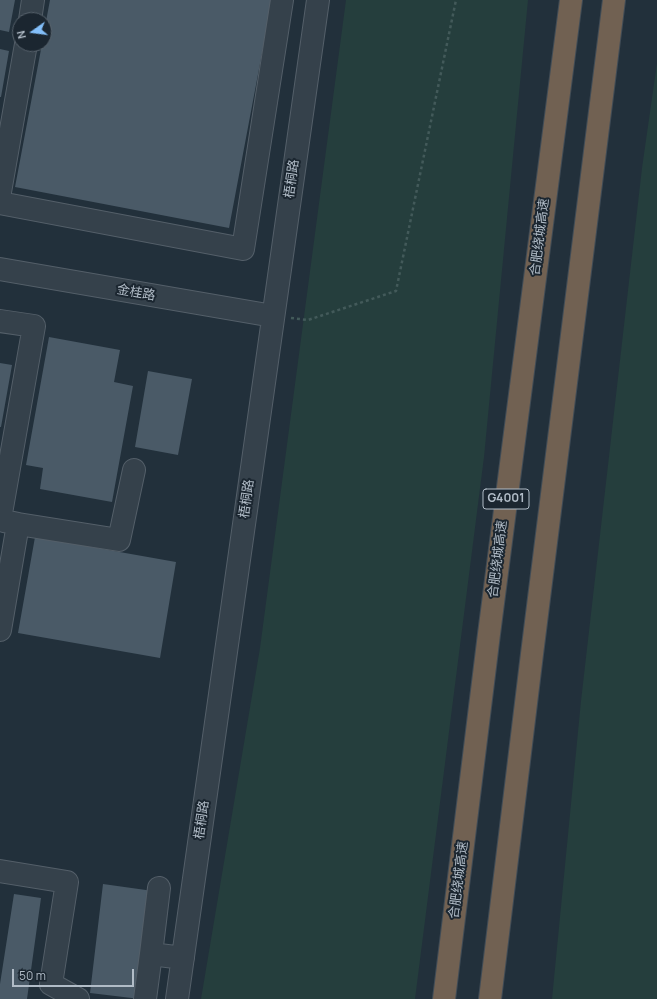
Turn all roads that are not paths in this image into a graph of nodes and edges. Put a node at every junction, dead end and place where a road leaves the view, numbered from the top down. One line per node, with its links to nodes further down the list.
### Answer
1 (33, 0): 7 (street)
2 (282, 0): 11 (street)
3 (318, 0): 13 (street, 梧桐路)
4 (569, 0): 26 (highway, 合肥绕城高速 / G4001)
5 (614, 0): 9 (highway)
6 (627, 0): 9 (highway)
7 (31, 12)
8 (25, 52): 10 (street)
9 (606, 63): 27 (highway)
10 (0, 192)
11 (0, 203)
12 (0, 269): 13 (street, 金桂路)
13 (273, 316): 21 (street, 梧桐路)
14 (0, 321): 16 (street)
15 (134, 470): 16 (street)
16 (6, 521): 17 (street)
17 (1, 618)
18 (0, 871): 22 (street)
19 (159, 888): 20 (street)
20 (151, 954): 21 (street); 24 (street)
21 (183, 958): 25 (street, 梧桐路)
22 (50, 992): 23 (street)
23 (78, 999)
24 (145, 999)
25 (177, 999)
26 (444, 999)
27 (490, 999)

